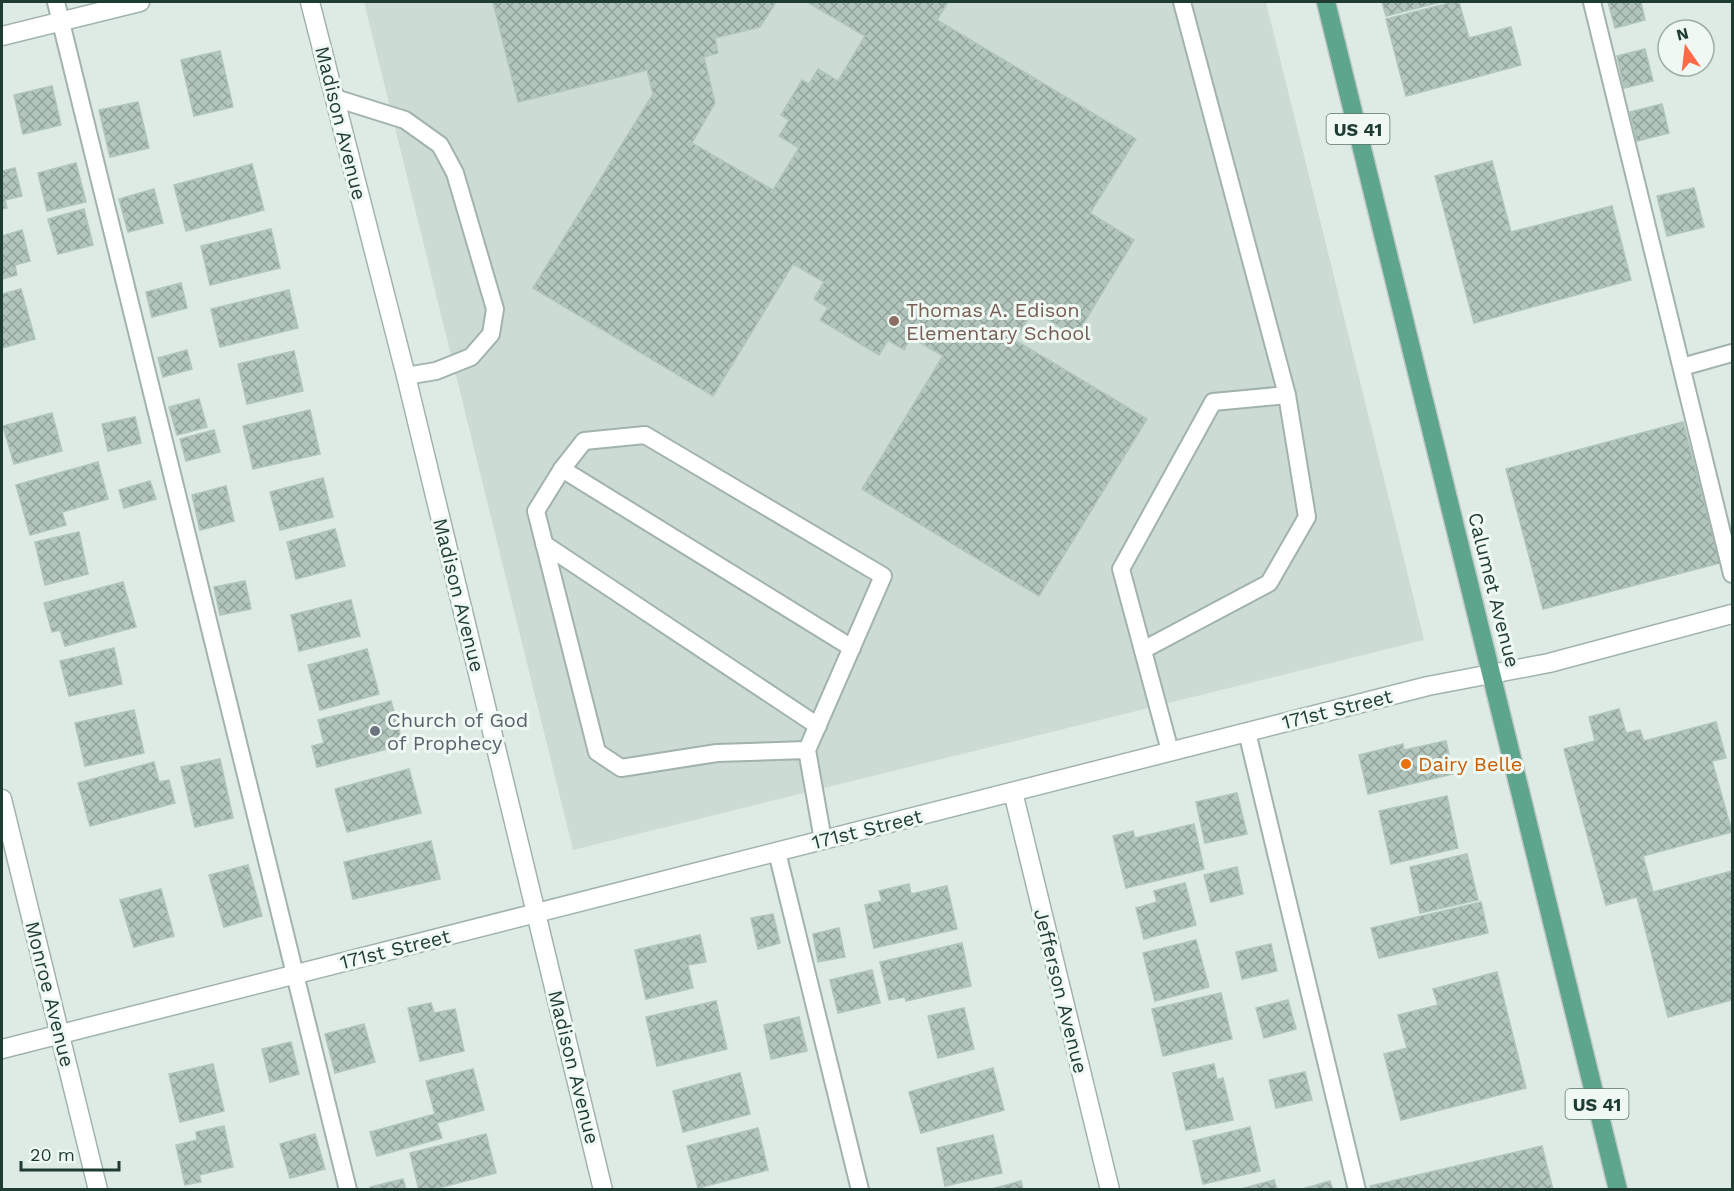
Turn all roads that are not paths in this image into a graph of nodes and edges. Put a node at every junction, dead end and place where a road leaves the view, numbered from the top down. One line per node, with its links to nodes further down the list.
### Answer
1 (56, 2): 7 (lane)
2 (140, 2): 7 (street)
3 (310, 2): 9 (street, Madison Avenue)
4 (1182, 2): 13 (lane)
5 (1326, 2): 20 (main road, Calumet Avenue / US 41)
6 (1592, 2): 11 (lane)
7 (61, 21): 8 (street); 30 (lane)
8 (2, 36)
9 (335, 98): 12 (street, Madison Avenue); 12 (lane)
10 (1732, 353): 11 (lane)
11 (1682, 367): 16 (lane)
12 (406, 376): 29 (street, Madison Avenue)
13 (1287, 395): 19 (lane); 19 (lane)
14 (562, 469): 15 (lane); 18 (lane); 18 (lane)
15 (544, 544): 21 (lane); 23 (lane)
16 (1732, 574)
17 (1732, 614): 20 (street, 171st Street)
18 (852, 648): 21 (lane)
19 (1143, 650): 24 (lane)
20 (1492, 674): 22 (street, 171st Street); 39 (main road, Calumet Avenue / US 41)
21 (818, 726): 23 (lane)
22 (1247, 732): 24 (street, 171st Street); 38 (lane)
23 (807, 750): 27 (lane)
24 (1170, 751): 25 (street, 171st Street)
25 (1013, 792): 27 (street, 171st Street); 37 (street, Jefferson Avenue)
26 (2, 799): 31 (street, Monroe Avenue)
27 (823, 840): 28 (street, 171st Street)
28 (777, 852): 29 (street, 171st Street); 36 (lane)
29 (537, 913): 30 (street, 171st Street); 35 (street, Madison Avenue)
30 (295, 974): 31 (street, 171st Street); 34 (lane)
31 (60, 1034): 32 (street, 171st Street); 33 (street, Monroe Avenue)
32 (2, 1049)
33 (98, 1190)
34 (348, 1190)
35 (603, 1190)
36 (860, 1190)
37 (1110, 1190)
38 (1357, 1190)
39 (1618, 1190)

